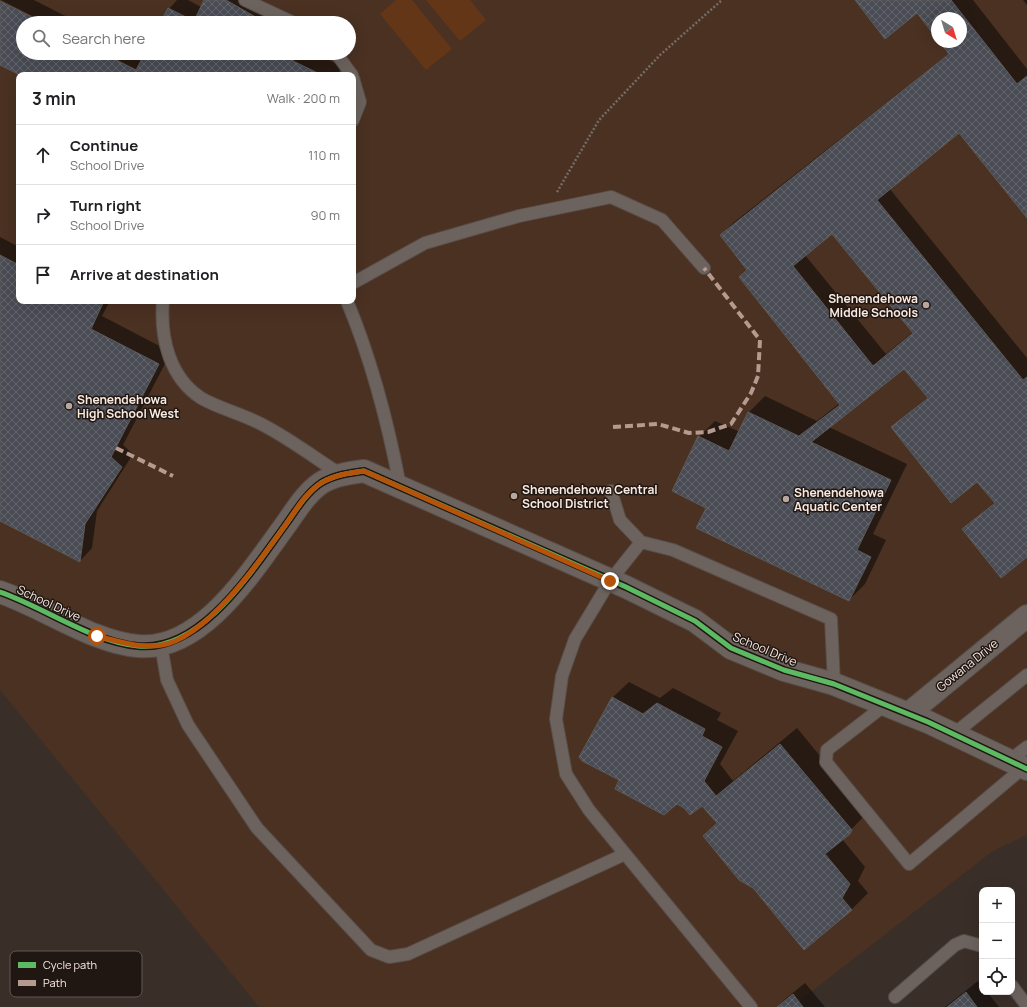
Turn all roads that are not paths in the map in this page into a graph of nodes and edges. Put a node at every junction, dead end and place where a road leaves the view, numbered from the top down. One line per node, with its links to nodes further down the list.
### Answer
1 (245, 0): 2 (lane)
2 (279, 16)
3 (341, 60): 4 (lane)
4 (350, 72)
5 (356, 87): 6 (lane)
6 (356, 112)
7 (704, 268): 8 (lane)
8 (356, 281)
9 (163, 304): 11 (lane)
10 (348, 304): 12 (lane)
11 (340, 474): 12 (street, School Drive); 18 (street, School Drive)
12 (400, 486): 15 (street, School Drive)
13 (611, 491): 14 (lane)
14 (641, 542): 15 (lane); 20 (lane)
15 (610, 581): 20 (street, School Drive); 25 (lane)
16 (0, 592): 18 (street, School Drive)
17 (1027, 616): 22 (street, Gowana Drive)
18 (161, 645): 25 (lane)
19 (1027, 675): 23 (lane)
20 (834, 684): 21 (street, School Drive)
21 (885, 705): 22 (street, School Drive); 24 (lane)
22 (908, 714): 23 (street, School Drive)
23 (954, 734): 24 (street, School Drive)
24 (1022, 761)
25 (625, 854): 30 (lane)
26 (979, 945): 28 (lane)
27 (1015, 990): 29 (lane)
28 (895, 997)
29 (1027, 1006)
30 (751, 1007)

